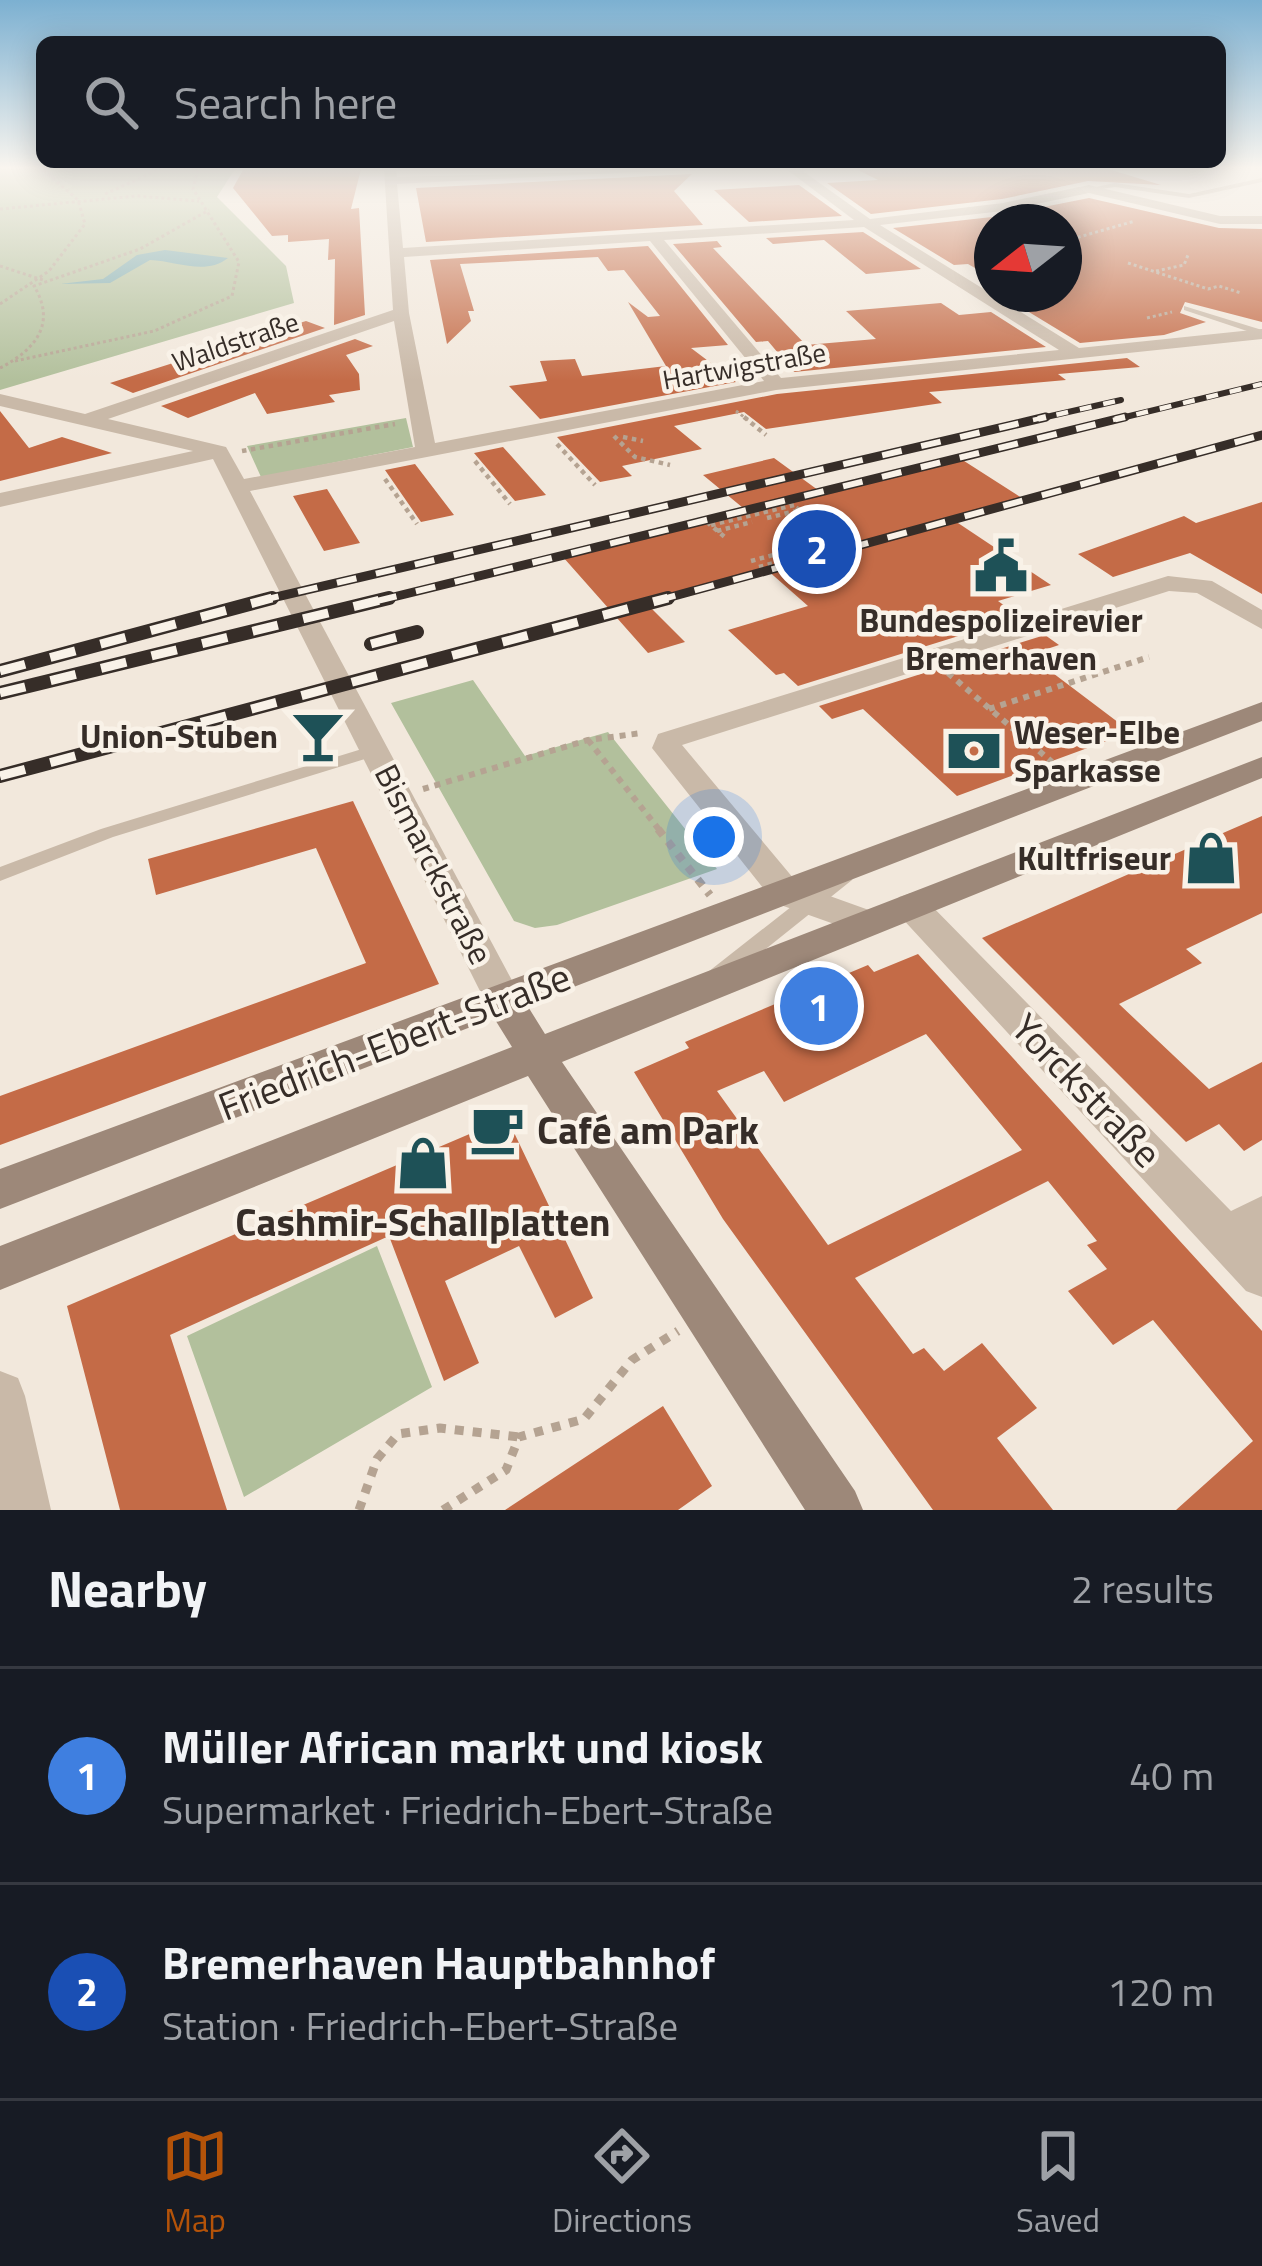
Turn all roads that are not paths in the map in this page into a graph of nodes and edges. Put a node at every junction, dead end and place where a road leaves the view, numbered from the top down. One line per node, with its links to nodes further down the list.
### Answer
1 (395, 239): 5 (street)
2 (601, 239): 5 (street)
3 (656, 239): 10 (street)
4 (893, 239): 9 (street)
5 (396, 253): 7 (street)
6 (1187, 308): 8 (lane)
7 (401, 313): 12 (street, Waldstraße); 13 (street)
8 (1262, 333): 9 (street, Hartwigstraße)
9 (1076, 353): 10 (street, Hartwigstraße)
10 (776, 384): 13 (street, Hartwigstraße)
11 (0, 400): 12 (street)
12 (86, 420): 14 (street)
13 (425, 451): 15 (street, Hartwigstraße)
14 (220, 453): 15 (street, Bismarckstraße); 16 (street)
15 (240, 486): 19 (street, Bismarckstraße)
16 (0, 500)
17 (1262, 621): 22 (street)
18 (1262, 712): 22 (main road, Friedrich-Ebert-Straße)
19 (375, 750): 21 (lane); 26 (street, Bismarckstraße)
20 (1262, 767): 23 (main road, Friedrich-Ebert-Straße)
21 (0, 874)
22 (799, 900): 24 (street); 25 (lane, Friedrich-Ebert-Straße); 26 (main road, Friedrich-Ebert-Straße)
23 (911, 906): 24 (main road, Friedrich-Ebert-Straße); 29 (street, Yorckstraße)
24 (868, 923): 25 (main road, Friedrich-Ebert-Straße)
25 (706, 988): 27 (main road, Friedrich-Ebert-Straße)
26 (504, 1001): 27 (main road, Bismarckstraße); 28 (main road, Friedrich-Ebert-Straße)
27 (538, 1057): 30 (main road, Friedrich-Ebert-Straße); 34 (main road, Bismarckstraße)
28 (0, 1189)
29 (1244, 1227): 31 (street, Yorckstraße)
30 (0, 1268)
31 (1262, 1275)
32 (0, 1396): 33 (street)
33 (24, 1510)
34 (836, 1510)

